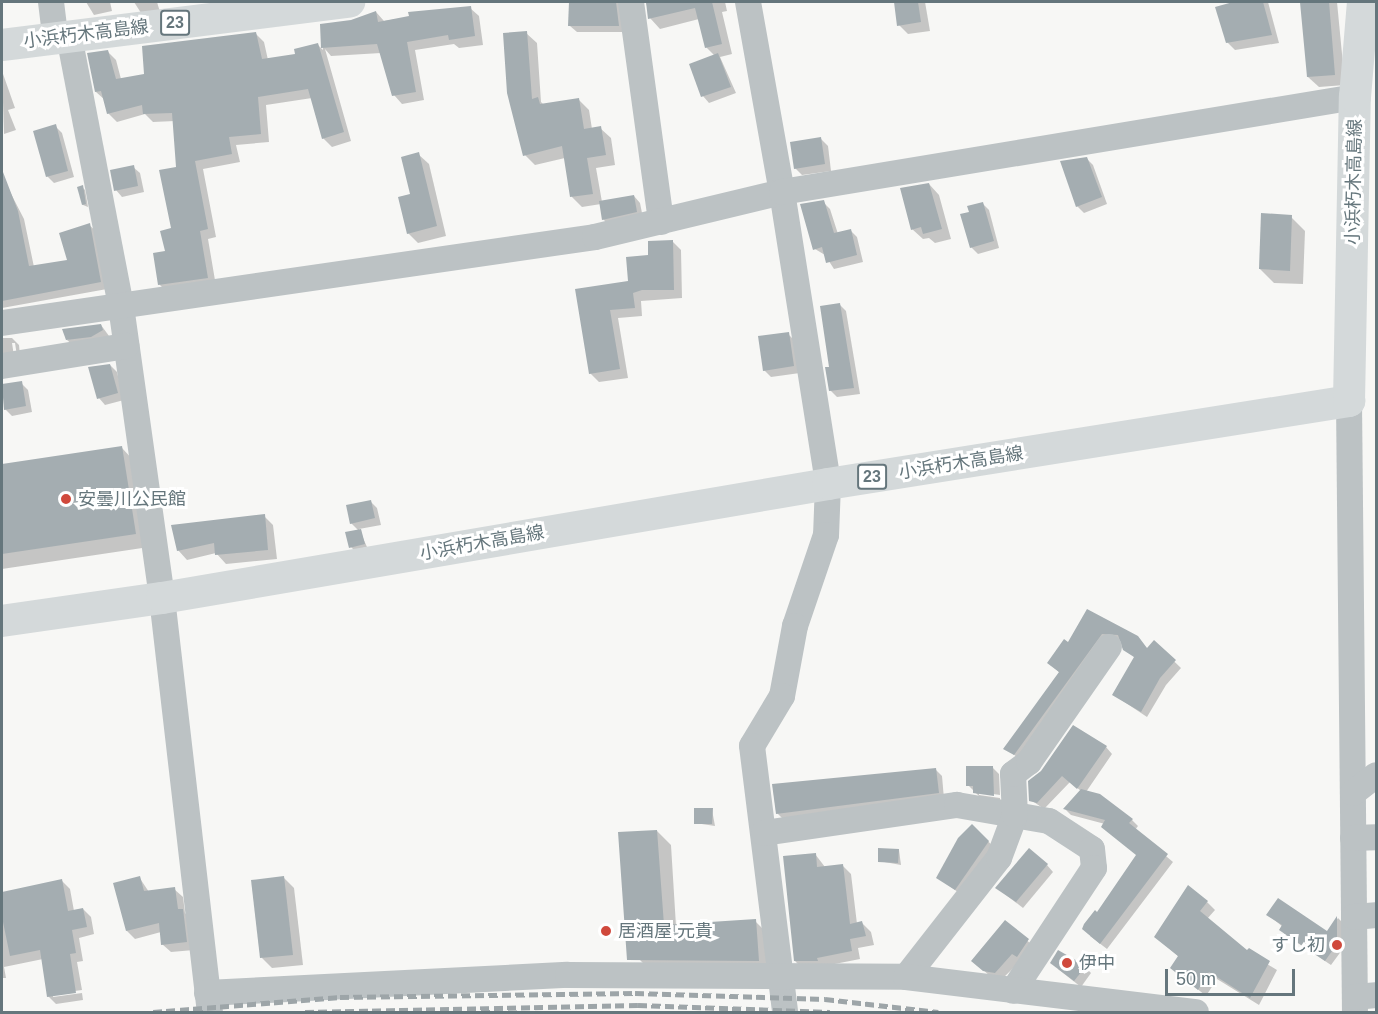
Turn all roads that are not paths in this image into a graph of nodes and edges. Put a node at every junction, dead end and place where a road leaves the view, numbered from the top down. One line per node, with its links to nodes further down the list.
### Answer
1 (51, 2): 6 (street)
2 (349, 2): 6 (main road, 小浜朽木高島線 / 23)
3 (631, 2): 10 (street)
4 (748, 2): 9 (street)
5 (1363, 2): 8 (main road, 小浜朽木高島線)
6 (62, 36): 7 (main road, 小浜朽木高島線 / 23); 11 (street)
7 (2, 45)
8 (1355, 97): 9 (street); 15 (main road, 小浜朽木高島線)
9 (782, 192): 10 (street); 16 (street)
10 (661, 222): 11 (street)
11 (121, 306): 12 (street); 13 (street)
12 (2, 323)
13 (126, 346): 14 (street); 17 (street)
14 (2, 366)
15 (1363, 399): 16 (main road, 小浜朽木高島線 / 23); 21 (street)
16 (828, 484): 17 (main road, 小浜朽木高島線 / 23); 23 (street)
17 (162, 598): 18 (main road, 小浜朽木高島線 / 23); 30 (street)
18 (2, 621)
19 (1109, 647): 22 (street)
20 (1377, 775): 21 (street)
21 (1353, 793): 24 (street)
22 (1015, 815): 23 (street); 27 (street); 28 (street)
23 (764, 833): 26 (street)
24 (1365, 837): 25 (street)
25 (1365, 916): 29 (street)
26 (780, 977): 27 (street); 30 (street); 31 (street)
27 (906, 977): 28 (street)
28 (1013, 991): 32 (street)
29 (1362, 1001)
30 (208, 1003)
31 (785, 1012)
32 (1196, 1012)

